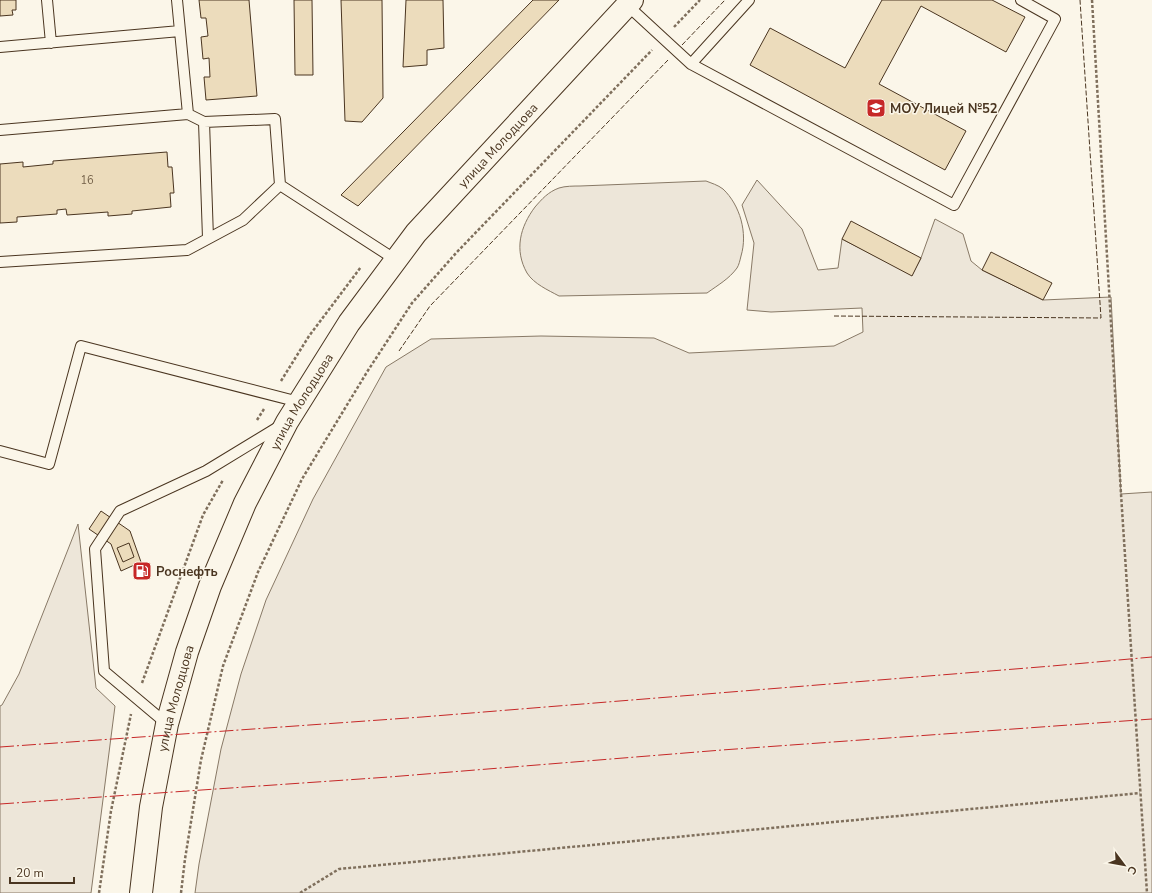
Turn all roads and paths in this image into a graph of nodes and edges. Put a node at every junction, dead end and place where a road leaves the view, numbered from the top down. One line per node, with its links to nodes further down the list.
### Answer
1 (47, 0): 10 (lane)
2 (177, 0): 8 (lane)
3 (700, 0): 9 (path)
4 (749, 0): 12 (lane)
5 (1020, 0): 12 (lane)
6 (1092, 0): 24 (path)
7 (630, 3): 9 (lane); 18 (street, улица Молодцова)
8 (180, 31): 10 (lane); 13 (lane)
9 (663, 38): 12 (lane); 26 (path)
10 (51, 42): 11 (lane)
11 (0, 47)
12 (691, 64)
13 (188, 114): 14 (lane); 15 (lane)
14 (204, 122): 16 (lane); 17 (lane)
15 (0, 130)
16 (280, 185): 17 (lane); 18 (lane)
17 (208, 238): 19 (lane)
18 (396, 260): 20 (street, улица Молодцова)
19 (0, 262)
20 (299, 402): 21 (street, улица Молодцова); 22 (lane)
21 (287, 422): 23 (street, улица Молодцова); 23 (lane)
22 (0, 451)
23 (167, 724): 25 (street, улица Молодцова)
24 (1140, 793): 27 (path); 28 (path)
25 (140, 893)
26 (181, 893)
27 (300, 893)
28 (1147, 893)

